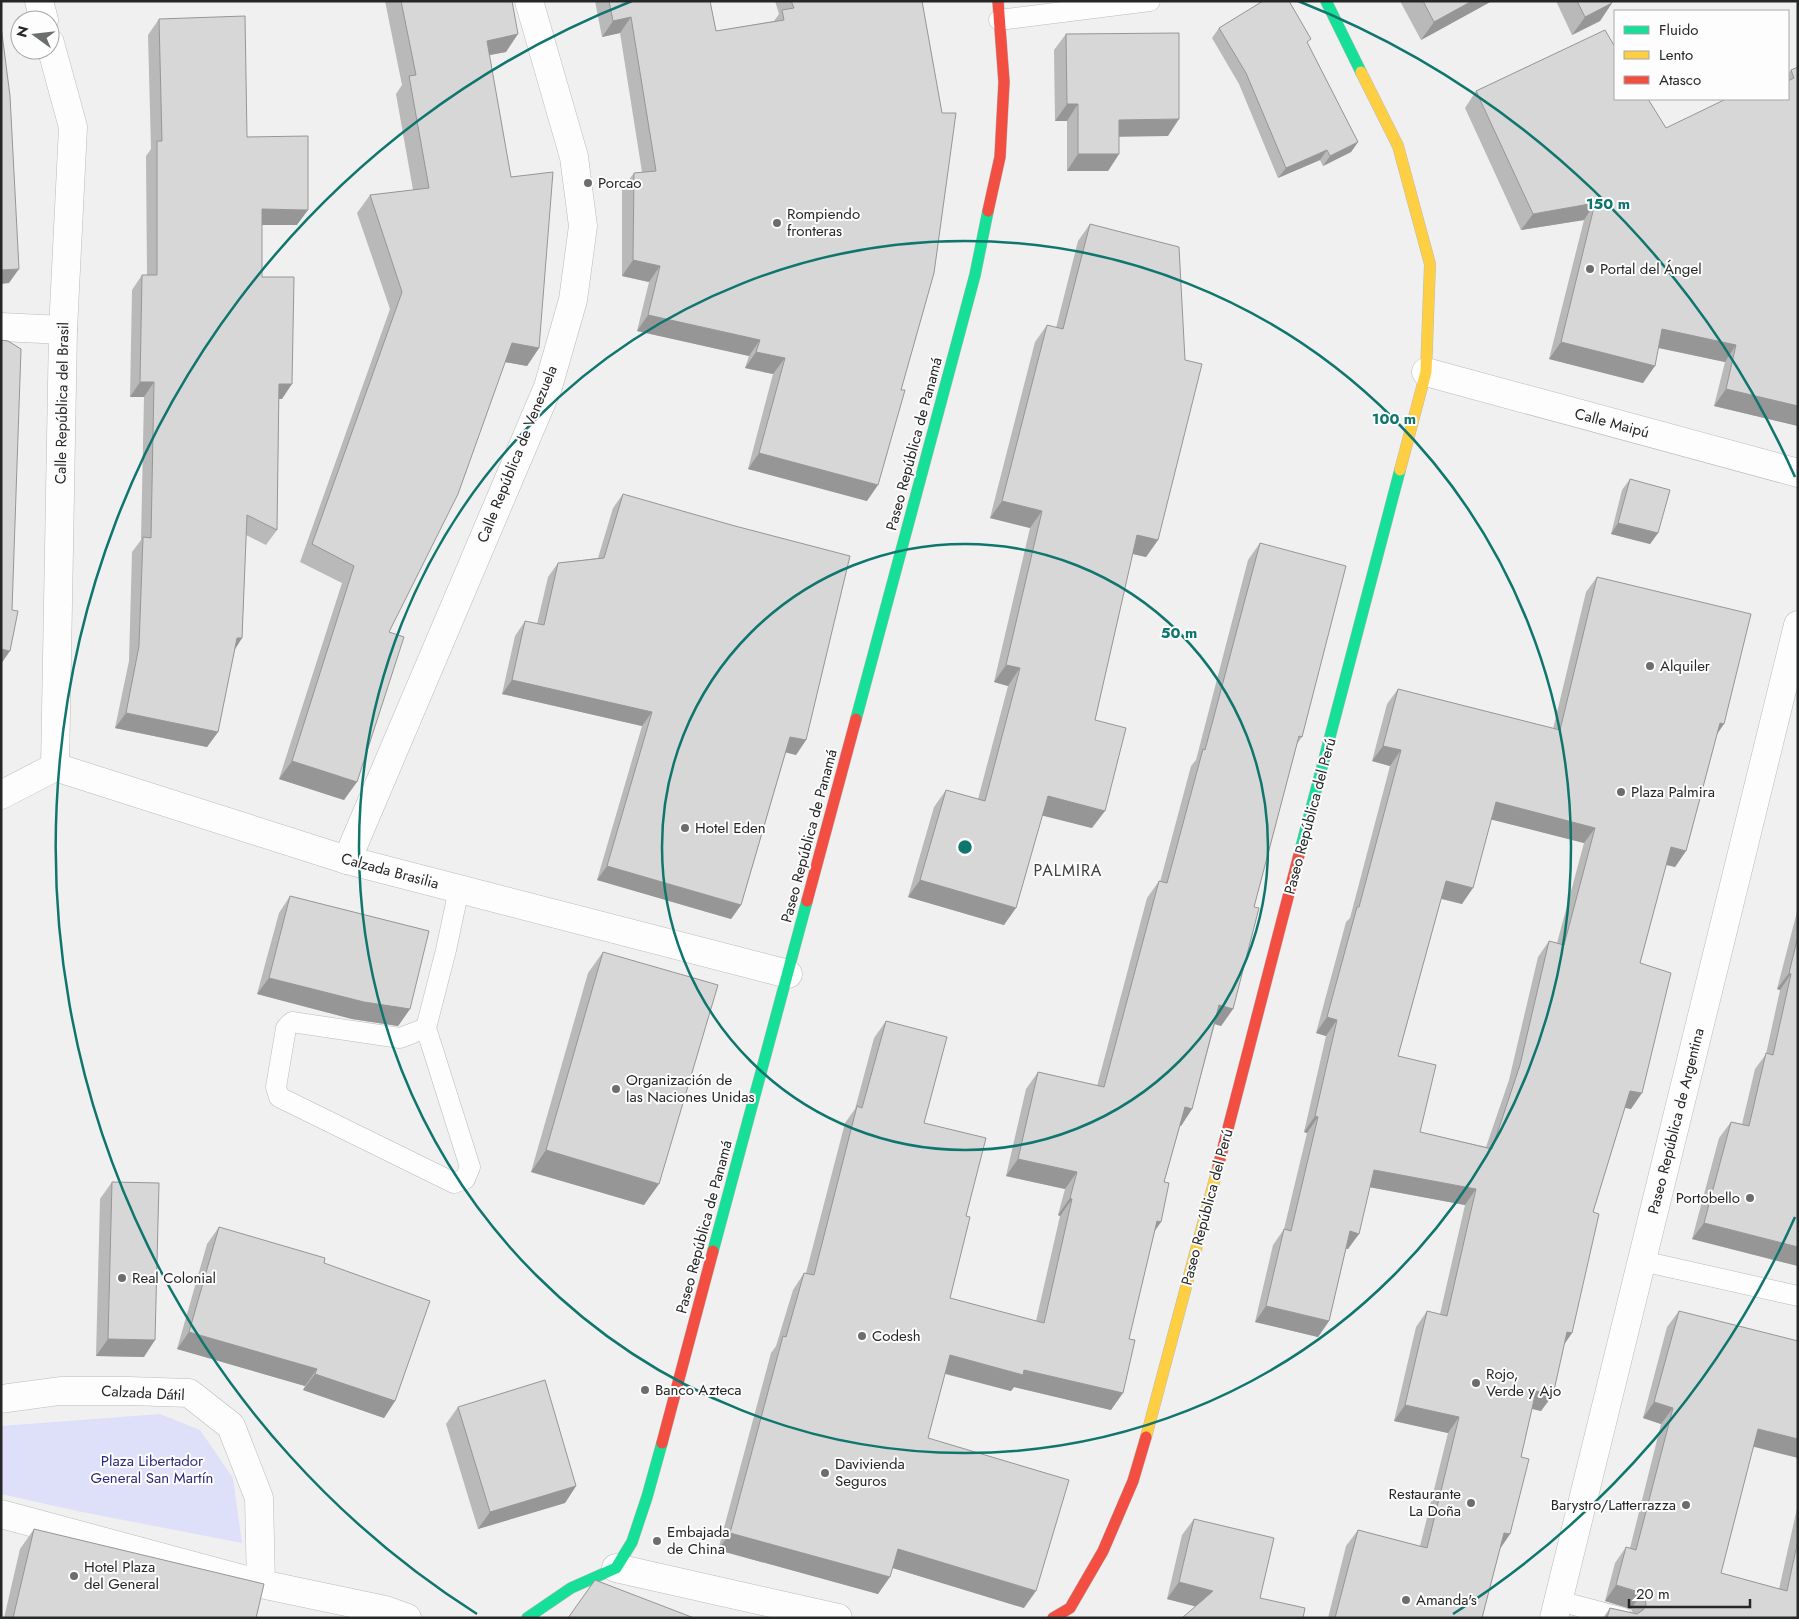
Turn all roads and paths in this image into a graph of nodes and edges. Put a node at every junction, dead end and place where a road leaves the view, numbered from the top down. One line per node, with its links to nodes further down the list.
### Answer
1 (529, 1): 13 (street, Calle República de Venezuela)
2 (1150, 1): 4 (lane)
3 (1326, 1): 8 (street, Paseo República del Perú)
4 (999, 11): 15 (street, Paseo República de Panamá)
5 (55, 60): 7 (street, Calle República del Brasil)
6 (1, 327): 7 (street)
7 (63, 330): 11 (street, Calle República del Brasil)
8 (1426, 372): 9 (street, Calle Maipú); 27 (street, Paseo República del Perú)
9 (1798, 473)
10 (1798, 625): 17 (street, Paseo República de Argentina)
11 (55, 767): 12 (street); 13 (street, Calzada Brasilia)
12 (1, 795)
13 (347, 860): 14 (street, Calzada Brasilia)
14 (459, 889): 15 (street, Calzada Brasilia); 16 (lane)
15 (788, 974): 21 (street, Paseo República de Panamá)
16 (426, 1028): 16 (lane)
17 (1642, 1261): 18 (lane); 23 (street, Paseo República de Argentina)
18 (1798, 1296)
19 (1, 1399): 22 (street, Calzada Dátil)
20 (1, 1514): 22 (street)
21 (616, 1568): 25 (street); 26 (street)
22 (261, 1584): 24 (street)
23 (1556, 1609): 28 (lane)
24 (407, 1618)
25 (527, 1618)
26 (838, 1618)
27 (1052, 1618)
28 (1623, 1618)

